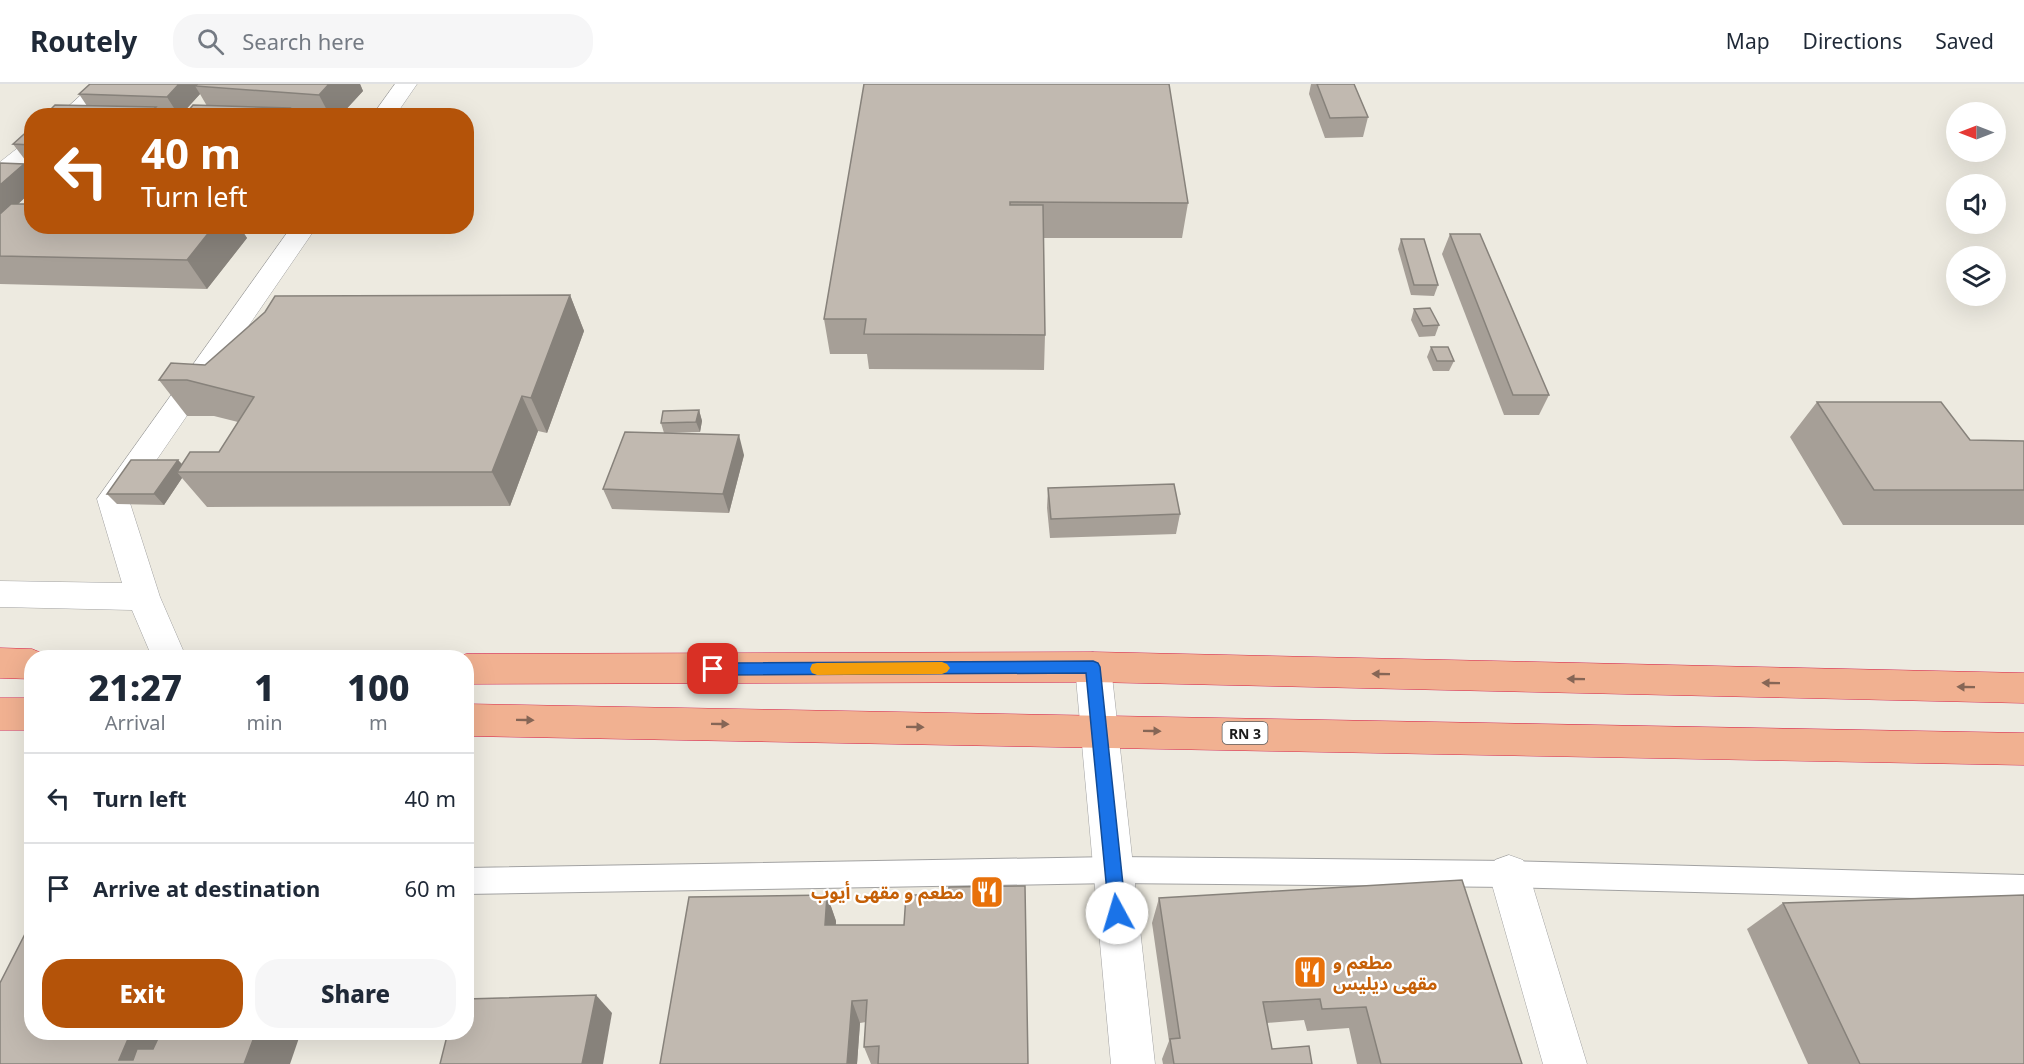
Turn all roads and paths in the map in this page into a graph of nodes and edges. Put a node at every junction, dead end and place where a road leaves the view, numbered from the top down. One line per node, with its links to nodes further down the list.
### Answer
1 (106, 84): 3 (street)
2 (405, 84): 4 (street)
3 (78, 108)
4 (388, 108)
5 (24, 154): 6 (street)
6 (0, 174)
7 (299, 234): 9 (street)
8 (0, 594): 9 (street)
9 (142, 597): 10 (street)
10 (166, 650)
11 (0, 663): 12 (highway)
12 (24, 664)
13 (1093, 667): 14 (highway); 15 (highway, one-way to 13); 19 (street)
14 (474, 669)
15 (2024, 688)
16 (0, 714): 17 (highway)
17 (24, 714)
18 (474, 720): 19 (highway, RN 3, one-way to 19)
19 (1099, 730): 20 (highway, RN 3, one-way to 20); 21 (street)
20 (2024, 748)
21 (1113, 870): 22 (lane); 23 (lane); 25 (street)
22 (1509, 874): 24 (lane); 26 (street)
23 (474, 881)
24 (2024, 888)
25 (1133, 1064)
26 (1565, 1064)

